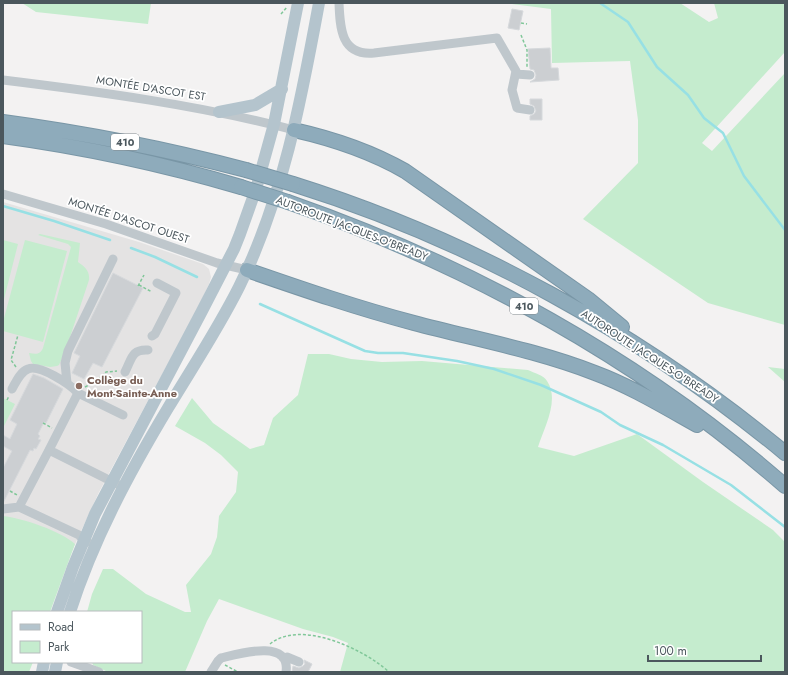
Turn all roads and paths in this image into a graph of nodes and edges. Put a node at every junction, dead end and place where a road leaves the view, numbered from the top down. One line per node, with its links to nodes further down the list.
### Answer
1 (288, 3): 5 (path)
2 (298, 3): 12 (main road)
3 (319, 3): 17 (main road)
4 (339, 3): 9 (street)
5 (281, 14)
6 (520, 22): 7 (path)
7 (527, 24)
8 (520, 35): 10 (path)
9 (516, 74): 10 (street); 13 (street)
10 (528, 75)
11 (3, 80): 14 (street, MONTÉE D'ASCOT EST)
12 (282, 88): 14 (main road); 16 (main road)
13 (530, 110)
14 (219, 112): 16 (street, MONTÉE D'ASCOT EST)
15 (3, 122): 30 (highway, AUTOROUTE JACQUES-O'BREADY / 410, bridge)
16 (274, 124): 17 (street, MONTÉE D'ASCOT EST); 21 (main road)
17 (294, 130): 22 (main road); 30 (highway)
18 (3, 136): 39 (highway, AUTOROUTE JACQUES-O'BREADY / 410, bridge)
19 (3, 194): 21 (street, MONTÉE D'ASCOT OUEST)
20 (113, 259): 33 (street)
21 (226, 265): 22 (street, MONTÉE D'ASCOT OUEST); 32 (main road)
22 (247, 270): 36 (main road); 39 (highway)
23 (144, 276): 25 (path)
24 (157, 283): 27 (street)
25 (152, 292)
26 (18, 335): 29 (path)
27 (152, 336)
28 (148, 350): 31 (street)
29 (11, 360)
30 (672, 368): 41 (highway, AUTOROUTE JACQUES-O'BREADY / 410)
31 (121, 371): 34 (path)
32 (169, 373): 36 (street); 42 (main road)
33 (67, 383): 35 (street); 37 (street)
34 (86, 386)
35 (12, 389)
36 (180, 389): 44 (main road)
37 (78, 393): 38 (street); 40 (street)
38 (123, 415)
39 (740, 448): 43 (highway, AUTOROUTE JACQUES-O'BREADY / 410)
40 (48, 450): 42 (street); 45 (street)
41 (785, 453)
42 (112, 482): 44 (street); 47 (main road)
43 (785, 486)
44 (123, 487): 48 (main road)
45 (19, 507): 46 (street); 47 (street)
46 (3, 510)
47 (83, 540): 48 (street); 49 (main road)
48 (95, 545): 50 (main road)
49 (57, 611)
50 (70, 611)
51 (266, 650): 54 (street); 57 (street); 59 (path)
52 (299, 662): 54 (street)
53 (74, 663): 56 (street)
54 (287, 666)
55 (228, 667): 58 (path)
56 (99, 672)
57 (211, 672)
58 (238, 672)
59 (389, 672)

